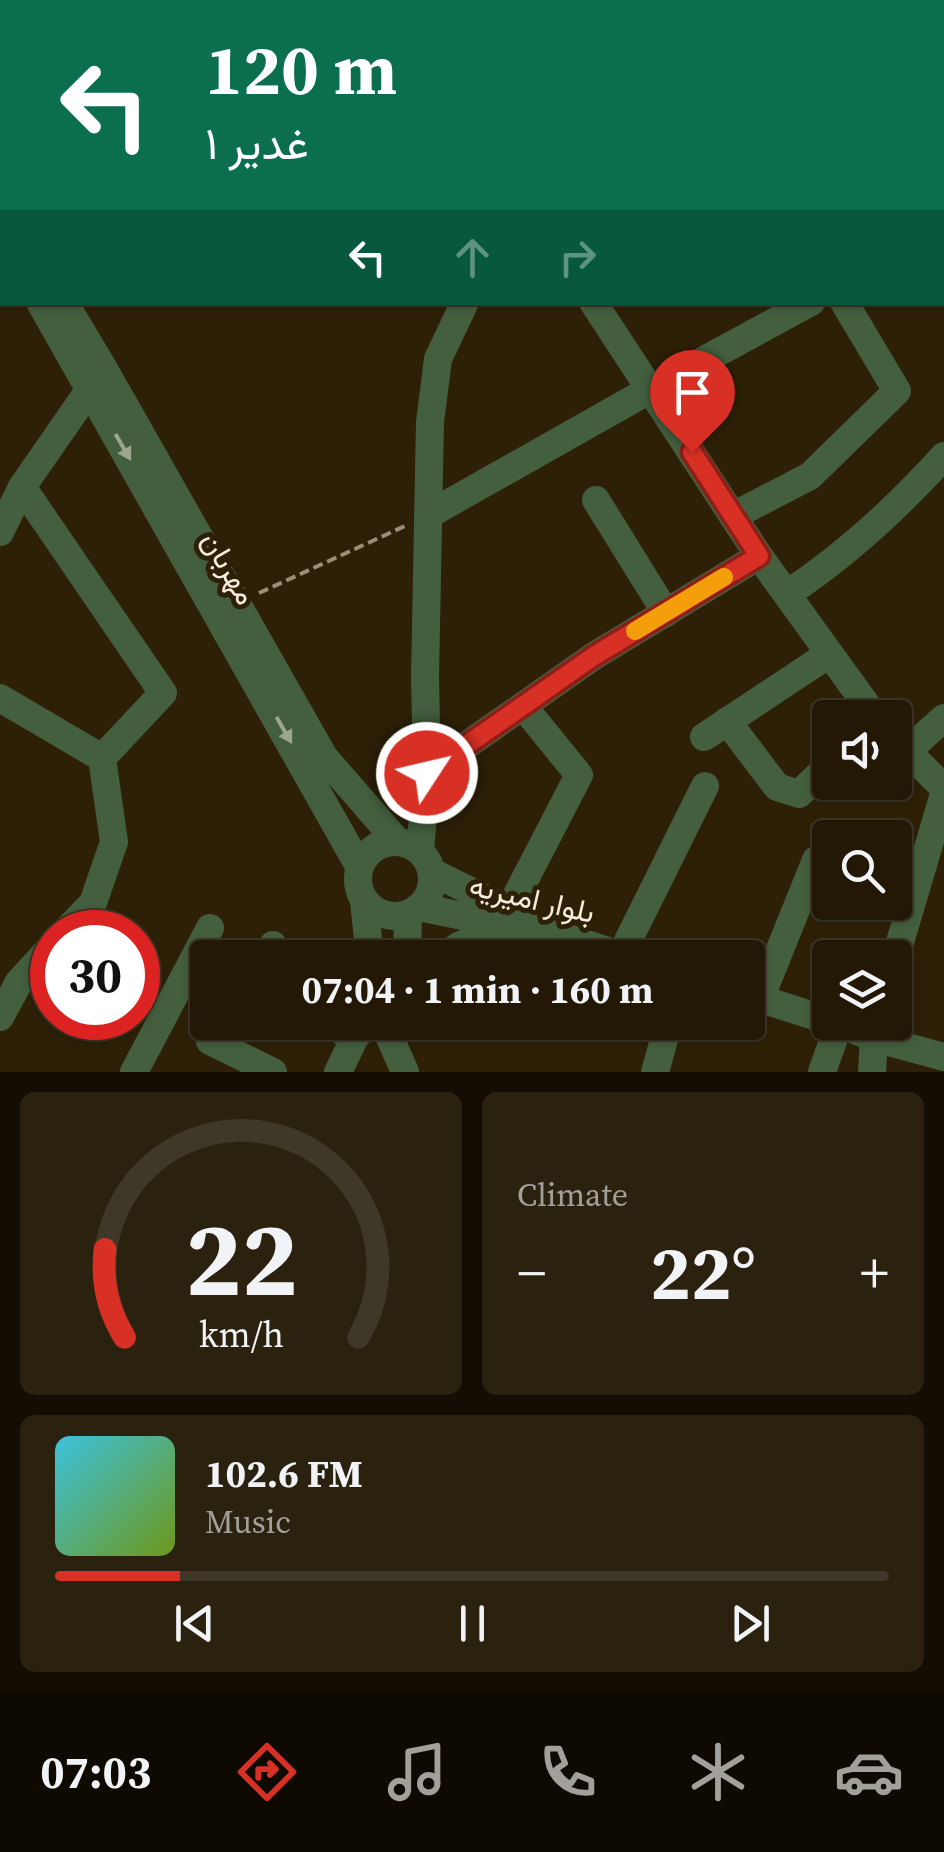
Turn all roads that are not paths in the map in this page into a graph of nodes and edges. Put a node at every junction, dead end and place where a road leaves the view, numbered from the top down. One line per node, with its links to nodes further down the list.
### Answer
1 (42, 305): 7 (street, مهربان)
2 (66, 305): 30 (street, مهربان)
3 (464, 305): 12 (street)
4 (595, 305): 8 (street)
5 (805, 305): 8 (street)
6 (846, 305): 13 (street)
7 (90, 388): 10 (street); 31 (street, مهربان, one-way to 31)
8 (651, 389): 12 (street); 13 (street)
9 (944, 456): 16 (street)
10 (22, 487): 14 (street); 25 (street)
11 (596, 500): 17 (street)
12 (428, 515): 26 (street)
13 (733, 516): 15 (street)
14 (0, 532)
15 (759, 556): 16 (street); 17 (street)
16 (787, 594): 18 (street)
17 (666, 612): 21 (street)
18 (829, 654): 20 (street); 27 (street)
19 (0, 698): 25 (street)
20 (863, 700)
21 (523, 706): 26 (street); 36 (street)
22 (944, 718): 23 (street)
23 (912, 738)
24 (912, 757): 29 (street)
25 (102, 758): 34 (street)
26 (427, 773): 30 (street)
27 (812, 781)
28 (706, 786): 42 (street)
29 (944, 791): 43 (street)
30 (416, 854): 31 (street); 35 (street); 36 (street)
31 (359, 866): 33 (street)
32 (812, 869): 45 (street)
33 (364, 901): 35 (street); 38 (street)
34 (87, 910)
35 (414, 910): 36 (street, بلوار امیریه); 39 (street)
36 (510, 918): 40 (street); 41 (street, بلوار امیریه)
37 (210, 928): 59 (street)
38 (368, 940)
39 (410, 940)
40 (469, 940)
41 (575, 940)
42 (634, 940)
43 (901, 940)
44 (30, 969): 48 (street)
45 (765, 973)
46 (765, 1000): 47 (street)
47 (812, 1015)
48 (0, 1017)
49 (356, 1040): 61 (street)
50 (391, 1040): 58 (street)
51 (406, 1040): 58 (street)
52 (664, 1040): 62 (street)
53 (830, 1040): 63 (street)
54 (874, 1040): 64 (street)
55 (881, 1040): 57 (street)
56 (210, 1042): 60 (street)
57 (944, 1057)
58 (405, 1070)
59 (134, 1072)
60 (273, 1072)
61 (338, 1072)
62 (655, 1072)
63 (822, 1072)
64 (872, 1072)

